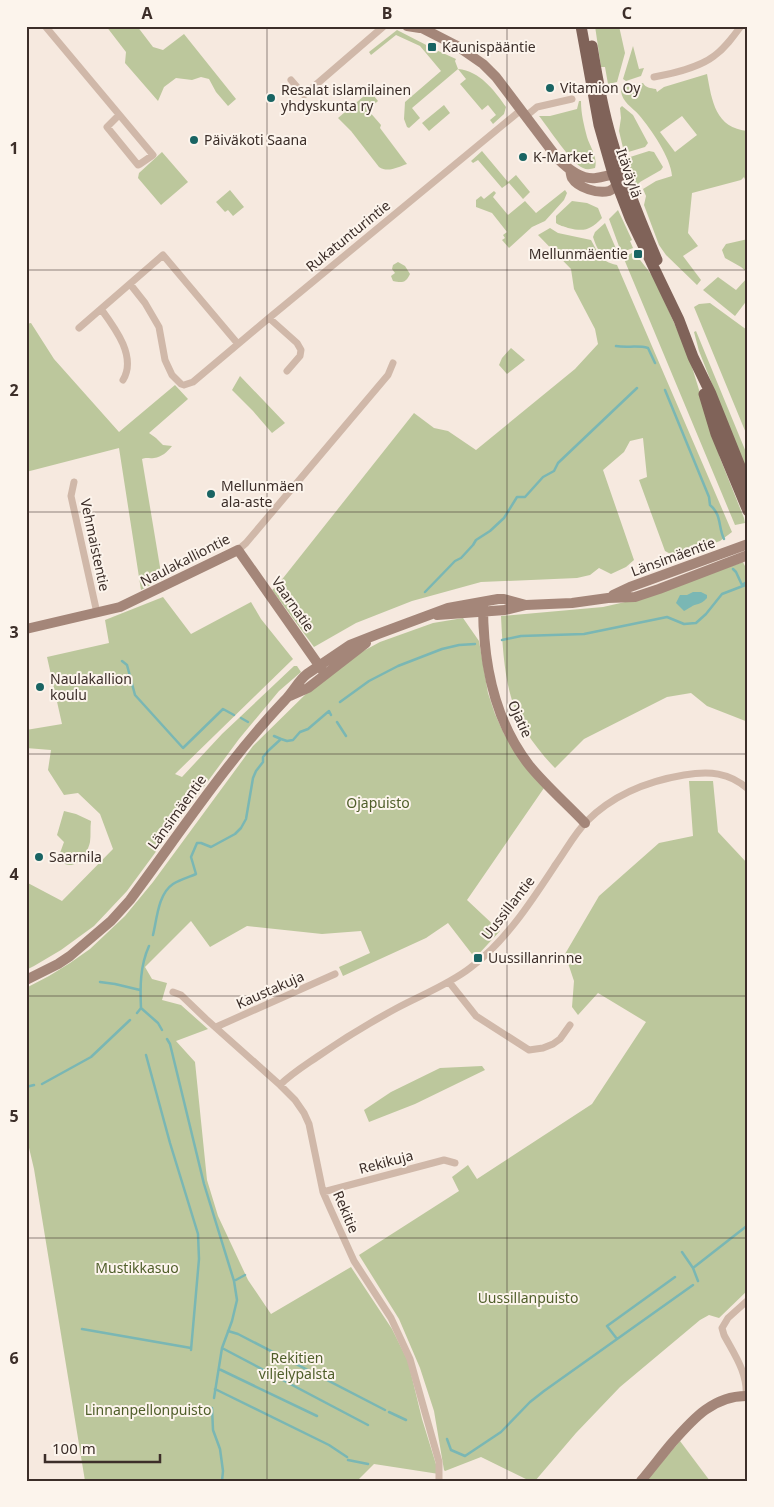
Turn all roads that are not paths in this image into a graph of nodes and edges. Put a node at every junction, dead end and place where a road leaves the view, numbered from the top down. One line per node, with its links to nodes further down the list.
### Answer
1 (44, 26): 12 (street)
2 (384, 26): 9 (street)
3 (407, 26): 7 (main road)
4 (581, 26): 14 (main road, Itäväylä)
5 (588, 26): 14 (main road, Itäväylä)
6 (741, 26): 8 (street)
7 (419, 27): 11 (main road)
8 (654, 77)
9 (291, 80)
10 (572, 99): 11 (street, Rukatunturintie)
11 (524, 113): 13 (main road); 17 (street, Rukatunturintie)
12 (119, 115): 12 (street)
13 (570, 170): 14 (main road); 14 (main road)
14 (618, 179): 20 (main road, Itäväylä)
15 (130, 284): 16 (street); 19 (street); 19 (street, Rukatunturintie)
16 (101, 309): 18 (street); 23 (street)
17 (269, 318): 19 (street, Rukatunturintie); 22 (street)
18 (79, 328)
19 (238, 344)
20 (693, 357): 25 (main road, Itäväylä); 26 (main road, Itäväylä)
21 (393, 363): 28 (street, Naulakalliontie)
22 (287, 371)
23 (123, 380)
24 (74, 482): 32 (street, Vehmaistentie)
25 (748, 486)
26 (748, 512)
27 (748, 544): 30 (main road, Länsimäentie)
28 (238, 550): 32 (main road, Naulakalliontie); 34 (main road, Vaarnatie)
29 (748, 555): 30 (main road, Länsimäentie)
30 (608, 598): 31 (main road, Länsimäentie)
31 (483, 606): 34 (main road, Länsimäentie); 36 (main road, Ojatie)
32 (97, 613): 33 (main road, Naulakalliontie)
33 (26, 629)
34 (322, 669): 38 (main road, Länsimäentie)
35 (748, 789): 36 (street, Uussillantie)
36 (585, 823): 39 (street, Uussillantie)
37 (335, 974): 42 (street, Kaustakuja)
38 (26, 980)
39 (449, 982): 41 (street); 43 (street, Uussillantie)
40 (173, 992): 42 (street, Rekitie)
41 (570, 1025)
42 (216, 1028): 43 (street, Rekitie)
43 (280, 1085): 45 (street, Rekitie)
44 (454, 1163): 45 (street, Rekikuja)
45 (323, 1192): 48 (street, Rekitie)
46 (748, 1300): 47 (street)
47 (747, 1396): 49 (main road)
48 (439, 1481)
49 (641, 1481)

